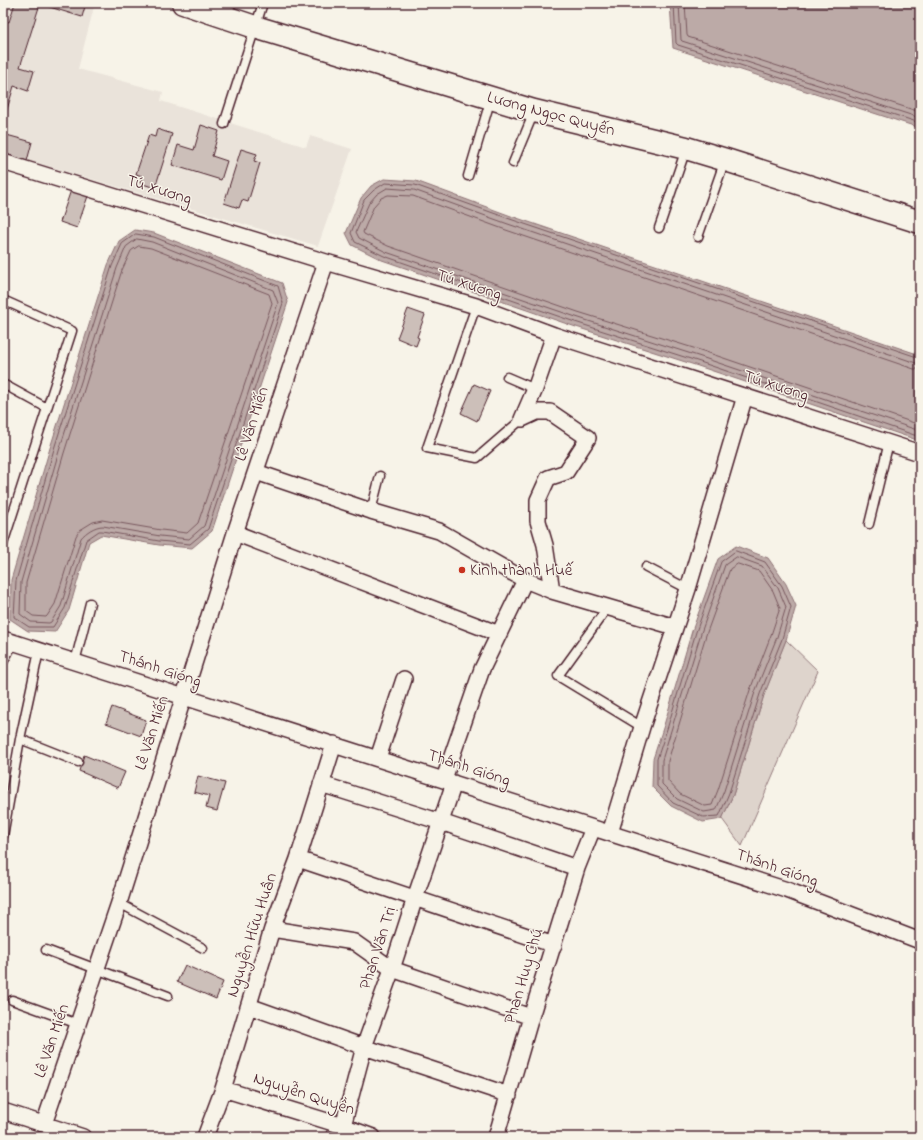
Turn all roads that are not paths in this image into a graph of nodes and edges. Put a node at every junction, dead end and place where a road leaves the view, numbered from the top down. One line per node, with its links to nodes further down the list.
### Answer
1 (183, 3): 3 (street, Lương Ngọc Quyến)
2 (263, 3): 3 (lane)
3 (255, 27): 4 (street, Lương Ngọc Quyến); 6 (lane)
4 (491, 98): 5 (street, Lương Ngọc Quyến); 11 (lane)
5 (534, 111): 7 (street, Lương Ngọc Quyến); 10 (lane)
6 (224, 124)
7 (686, 148): 8 (street, Lương Ngọc Quyến); 13 (lane)
8 (726, 160): 12 (street, Lương Ngọc Quyến); 14 (lane)
9 (3, 162): 15 (street, Tú Xương)
10 (513, 163)
11 (468, 176)
12 (920, 222)
13 (659, 228)
14 (698, 237)
15 (326, 262): 17 (street, Tú Xương); 27 (street, Lê Văn Miến)
16 (3, 300): 23 (lane)
17 (476, 306): 18 (street, Tú Xương); 24 (lane)
18 (554, 335): 21 (street); 22 (street, Tú Xương)
19 (507, 377): 21 (lane)
20 (3, 384): 23 (lane)
21 (535, 389): 24 (street)
22 (745, 396): 25 (street, Tú Xương); 35 (street)
23 (47, 408): 32 (lane)
24 (522, 420): 36 (street)
25 (889, 442): 26 (street, Tú Xương); 30 (lane)
26 (920, 453)
27 (256, 472): 29 (street); 31 (street, Lê Văn Miến)
28 (380, 476): 29 (lane)
29 (371, 511): 34 (street)
30 (869, 524)
31 (236, 533): 40 (street); 46 (street, Lê Văn Miến)
32 (3, 544)
33 (646, 567): 35 (lane)
34 (525, 580): 36 (street); 40 (street, Phan Văn Trị)
35 (688, 589): 39 (street)
36 (552, 591): 38 (street)
37 (90, 603): 44 (lane)
38 (608, 607): 39 (street); 47 (lane)
39 (675, 627): 47 (street)
40 (499, 634): 52 (street, Phan Văn Trị)
41 (8, 640): 42 (street, Thánh Gióng); 43 (lane)
42 (39, 651): 44 (street, Thánh Gióng); 48 (lane)
43 (3, 662)
44 (75, 662): 46 (street, Thánh Gióng)
45 (404, 679): 50 (street)
46 (184, 696): 49 (street, Thánh Gióng); 61 (street, Lê Văn Miến)
47 (642, 727): 56 (street)
48 (20, 739): 51 (lane); 57 (lane)
49 (334, 744): 50 (street, Thánh Gióng); 53 (street, Nguyễn Hữu Huân)
50 (378, 758): 52 (street, Thánh Gióng)
51 (78, 762)
52 (449, 781): 54 (street, Phan Văn Trị); 55 (street, Thánh Gióng)
53 (321, 784): 54 (street); 58 (street, Nguyễn Hữu Huân)
54 (441, 822): 59 (street); 60 (street, Phan Văn Trị)
55 (593, 828): 56 (street, Thánh Gióng); 59 (street, Phan Huy Chú)
56 (610, 833): 63 (street, Thánh Gióng)
57 (3, 836)
58 (298, 859): 60 (street); 62 (street, Nguyễn Hữu Huân)
59 (577, 868): 64 (street, Phan Huy Chú)
60 (414, 898): 64 (street); 68 (street, Phan Văn Trị)
61 (119, 903): 65 (lane); 67 (street, Lê Văn Miến)
62 (272, 929): 68 (street); 71 (street, Nguyễn Hữu Huân)
63 (920, 941)
64 (554, 945): 72 (street, Phan Huy Chú)
65 (203, 948)
66 (46, 950): 67 (lane)
67 (97, 968): 69 (lane); 73 (street, Lê Văn Miến)
68 (392, 969): 72 (street); 74 (street, Phan Văn Trị)
69 (168, 996)
70 (12, 1000): 73 (lane)
71 (249, 1006): 74 (street); 75 (street, Nguyễn Hữu Huân)
72 (531, 1017): 76 (street, Phan Huy Chú)
73 (78, 1024): 78 (street, Lê Văn Miến)
74 (364, 1047): 76 (street); 79 (street, Phan Văn Trị)
75 (223, 1089): 79 (street, Nguyễn Quyền); 81 (street, Nguyễn Hữu Huân)
76 (509, 1096): 83 (street, Phan Huy Chú)
77 (3, 1111): 78 (street)
78 (44, 1124): 80 (street)
79 (343, 1126): 82 (street, Nguyễn Quyền)
80 (83, 1137)
81 (205, 1137)
82 (373, 1137)
83 (496, 1137)

